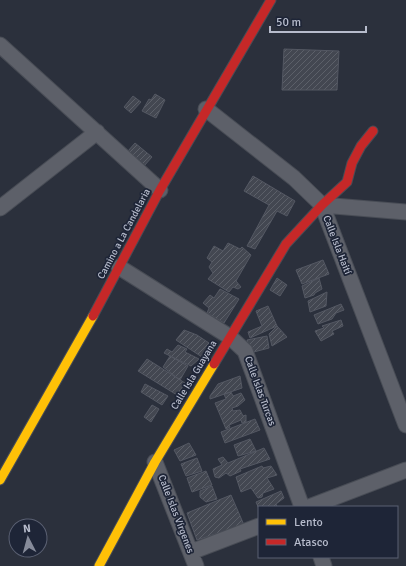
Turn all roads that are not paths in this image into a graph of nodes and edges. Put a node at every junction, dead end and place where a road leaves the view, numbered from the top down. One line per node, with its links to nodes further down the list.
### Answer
1 (271, 0): 3 (street, Camino a La Candelaria)
2 (0, 45): 5 (street)
3 (206, 109): 6 (street, Camino a La Candelaria); 7 (street, Calle Isla Haití)
4 (373, 131): 7 (street, Calle Isla Guayana)
5 (97, 132): 6 (street); 8 (street)
6 (160, 190): 10 (street, Camino a La Candelaria)
7 (322, 205): 9 (street); 11 (street, Calle Isla Guayana); 12 (street, Calle Isla Haití)
8 (0, 208)
9 (406, 212)
10 (119, 267): 11 (street, Calle Islas Turcas); 15 (street, Camino a La Candelaria)
11 (230, 337): 13 (street, Calle Isla Guayana); 16 (street, Calle Islas Turcas)
12 (406, 425)
13 (155, 462): 19 (street, Calle Islas Vírgenes); 20 (street, Calle Isla Guayana)
14 (406, 470): 17 (street)
15 (0, 480)
16 (302, 506)
17 (312, 506)
18 (258, 526): 19 (street)
19 (193, 559)
20 (99, 566)

